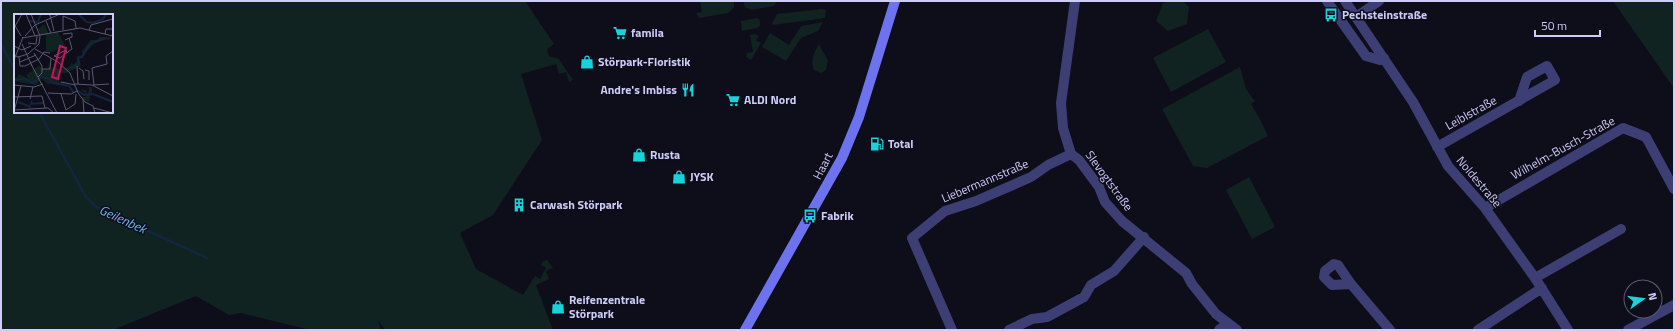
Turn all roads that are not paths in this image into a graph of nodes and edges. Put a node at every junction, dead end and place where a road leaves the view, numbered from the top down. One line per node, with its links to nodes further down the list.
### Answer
1 (895, 1): 20 (main road, Haart)
2 (1075, 1): 10 (street, Slevogtstraße)
3 (1327, 1): 7 (street)
4 (1345, 1): 6 (street, Noldestraße)
5 (1379, 1): 6 (street)
6 (1356, 17): 7 (street, Noldestraße)
7 (1384, 58): 9 (street, Noldestraße)
8 (1519, 101): 9 (street, Leiblstraße)
9 (1437, 147): 12 (street, Noldestraße)
10 (1072, 154): 14 (street, Slevogtstraße); 21 (street, Liebermannstraße)
11 (1674, 189): 12 (street, Wilhelm-Busch-Straße)
12 (1485, 208): 15 (street, Noldestraße)
13 (1621, 229): 15 (street)
14 (1144, 237): 19 (street, Slevogtstraße); 22 (street)
15 (1535, 278): 17 (street, Noldestraße)
16 (1351, 284): 25 (street)
17 (1542, 288): 26 (street); 27 (street, Noldestraße)
18 (1674, 305): 28 (street)
19 (1228, 323): 23 (street); 24 (street, Slevogtstraße)
20 (745, 330)
21 (952, 330)
22 (1009, 330)
23 (1220, 330)
24 (1236, 330)
25 (1390, 330)
26 (1478, 330)
27 (1568, 330)
28 (1628, 330)

